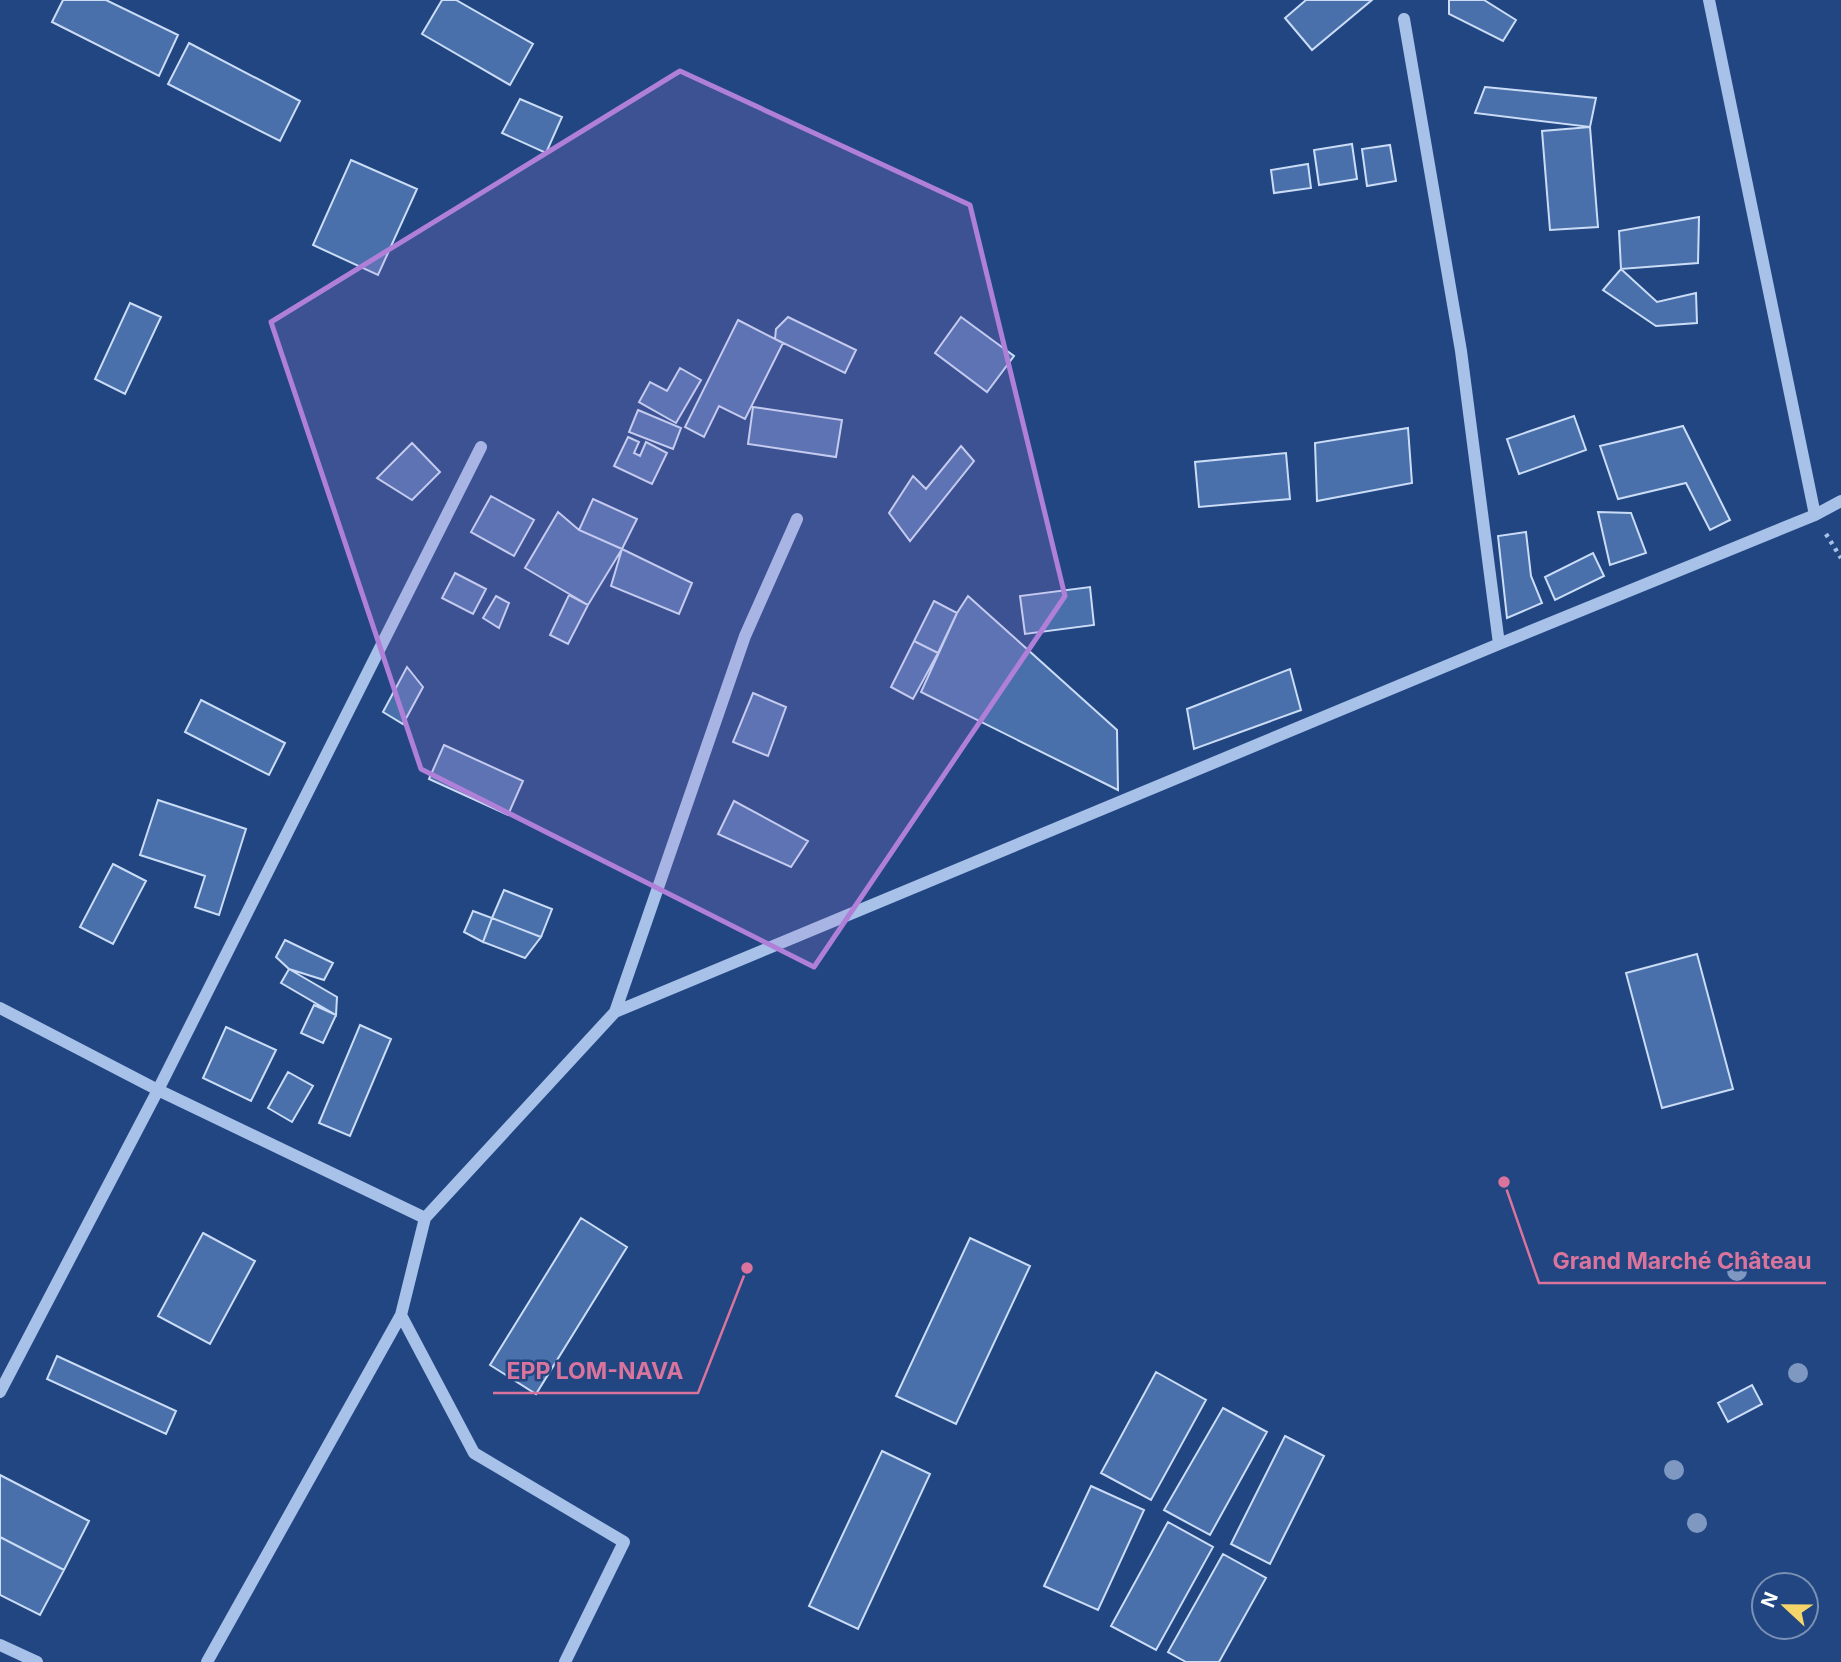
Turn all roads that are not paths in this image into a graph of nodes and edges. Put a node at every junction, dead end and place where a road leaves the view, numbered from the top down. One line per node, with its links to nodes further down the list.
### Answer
1 (1709, 0): 5 (street)
2 (1404, 19): 7 (street)
3 (481, 447): 10 (street)
4 (1841, 501): 5 (street)
5 (1815, 515): 7 (street)
6 (797, 519): 9 (street)
7 (1499, 644): 9 (street)
8 (0, 1008): 10 (street)
9 (615, 1012): 11 (street)
10 (158, 1090): 11 (street); 13 (street)
11 (425, 1218): 12 (street)
12 (401, 1315): 16 (street); 17 (street)
13 (0, 1392)
14 (0, 1645): 15 (street)
15 (37, 1662)
16 (207, 1662)
17 (565, 1662)

